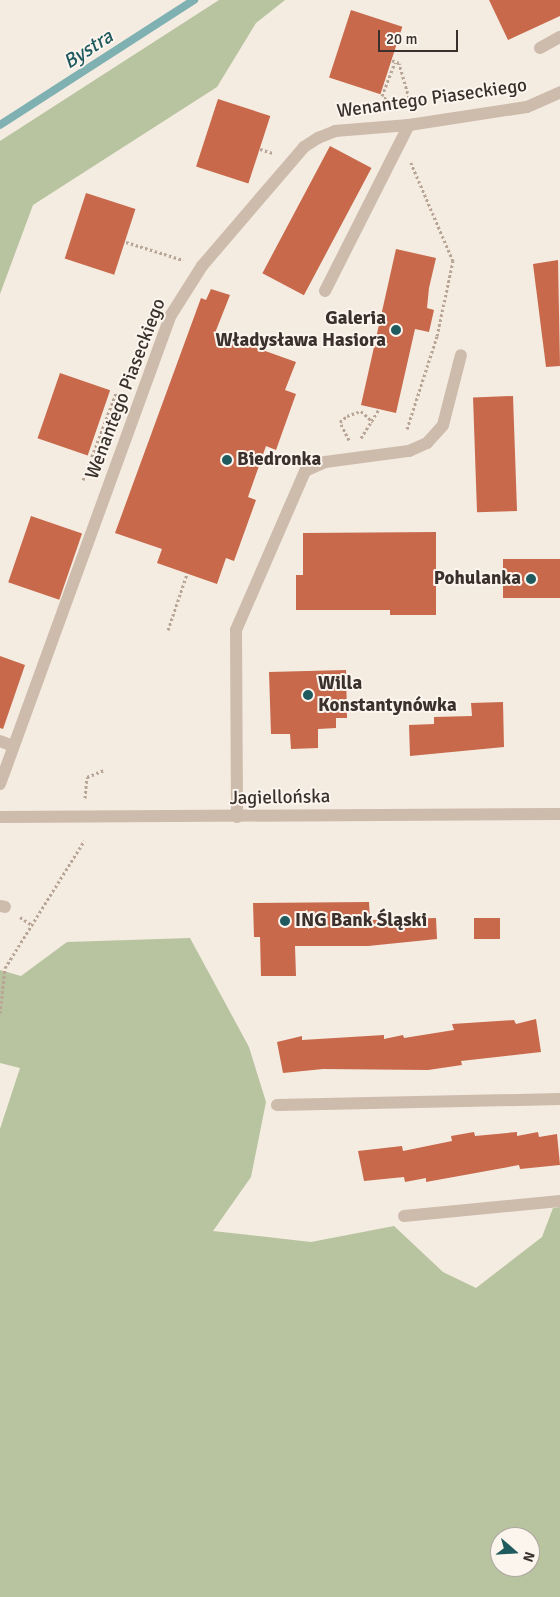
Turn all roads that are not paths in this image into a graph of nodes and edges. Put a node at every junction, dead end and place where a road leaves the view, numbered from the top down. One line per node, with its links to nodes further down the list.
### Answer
1 (560, 37): 2 (street)
2 (540, 48)
3 (560, 92): 4 (street, Wenantego Piaseckiego)
4 (409, 125): 5 (street); 8 (street, Wenantego Piaseckiego)
5 (324, 291)
6 (461, 355): 12 (street)
7 (0, 741): 8 (street)
8 (12, 746): 9 (street, Wenantego Piaseckiego)
9 (0, 784)
10 (560, 814): 12 (street, Jagiellońska)
11 (0, 817): 12 (street, Jagiellońska)
12 (237, 817)
13 (560, 1099): 14 (street)
14 (277, 1105)
15 (560, 1201): 16 (street)
16 (404, 1216)

